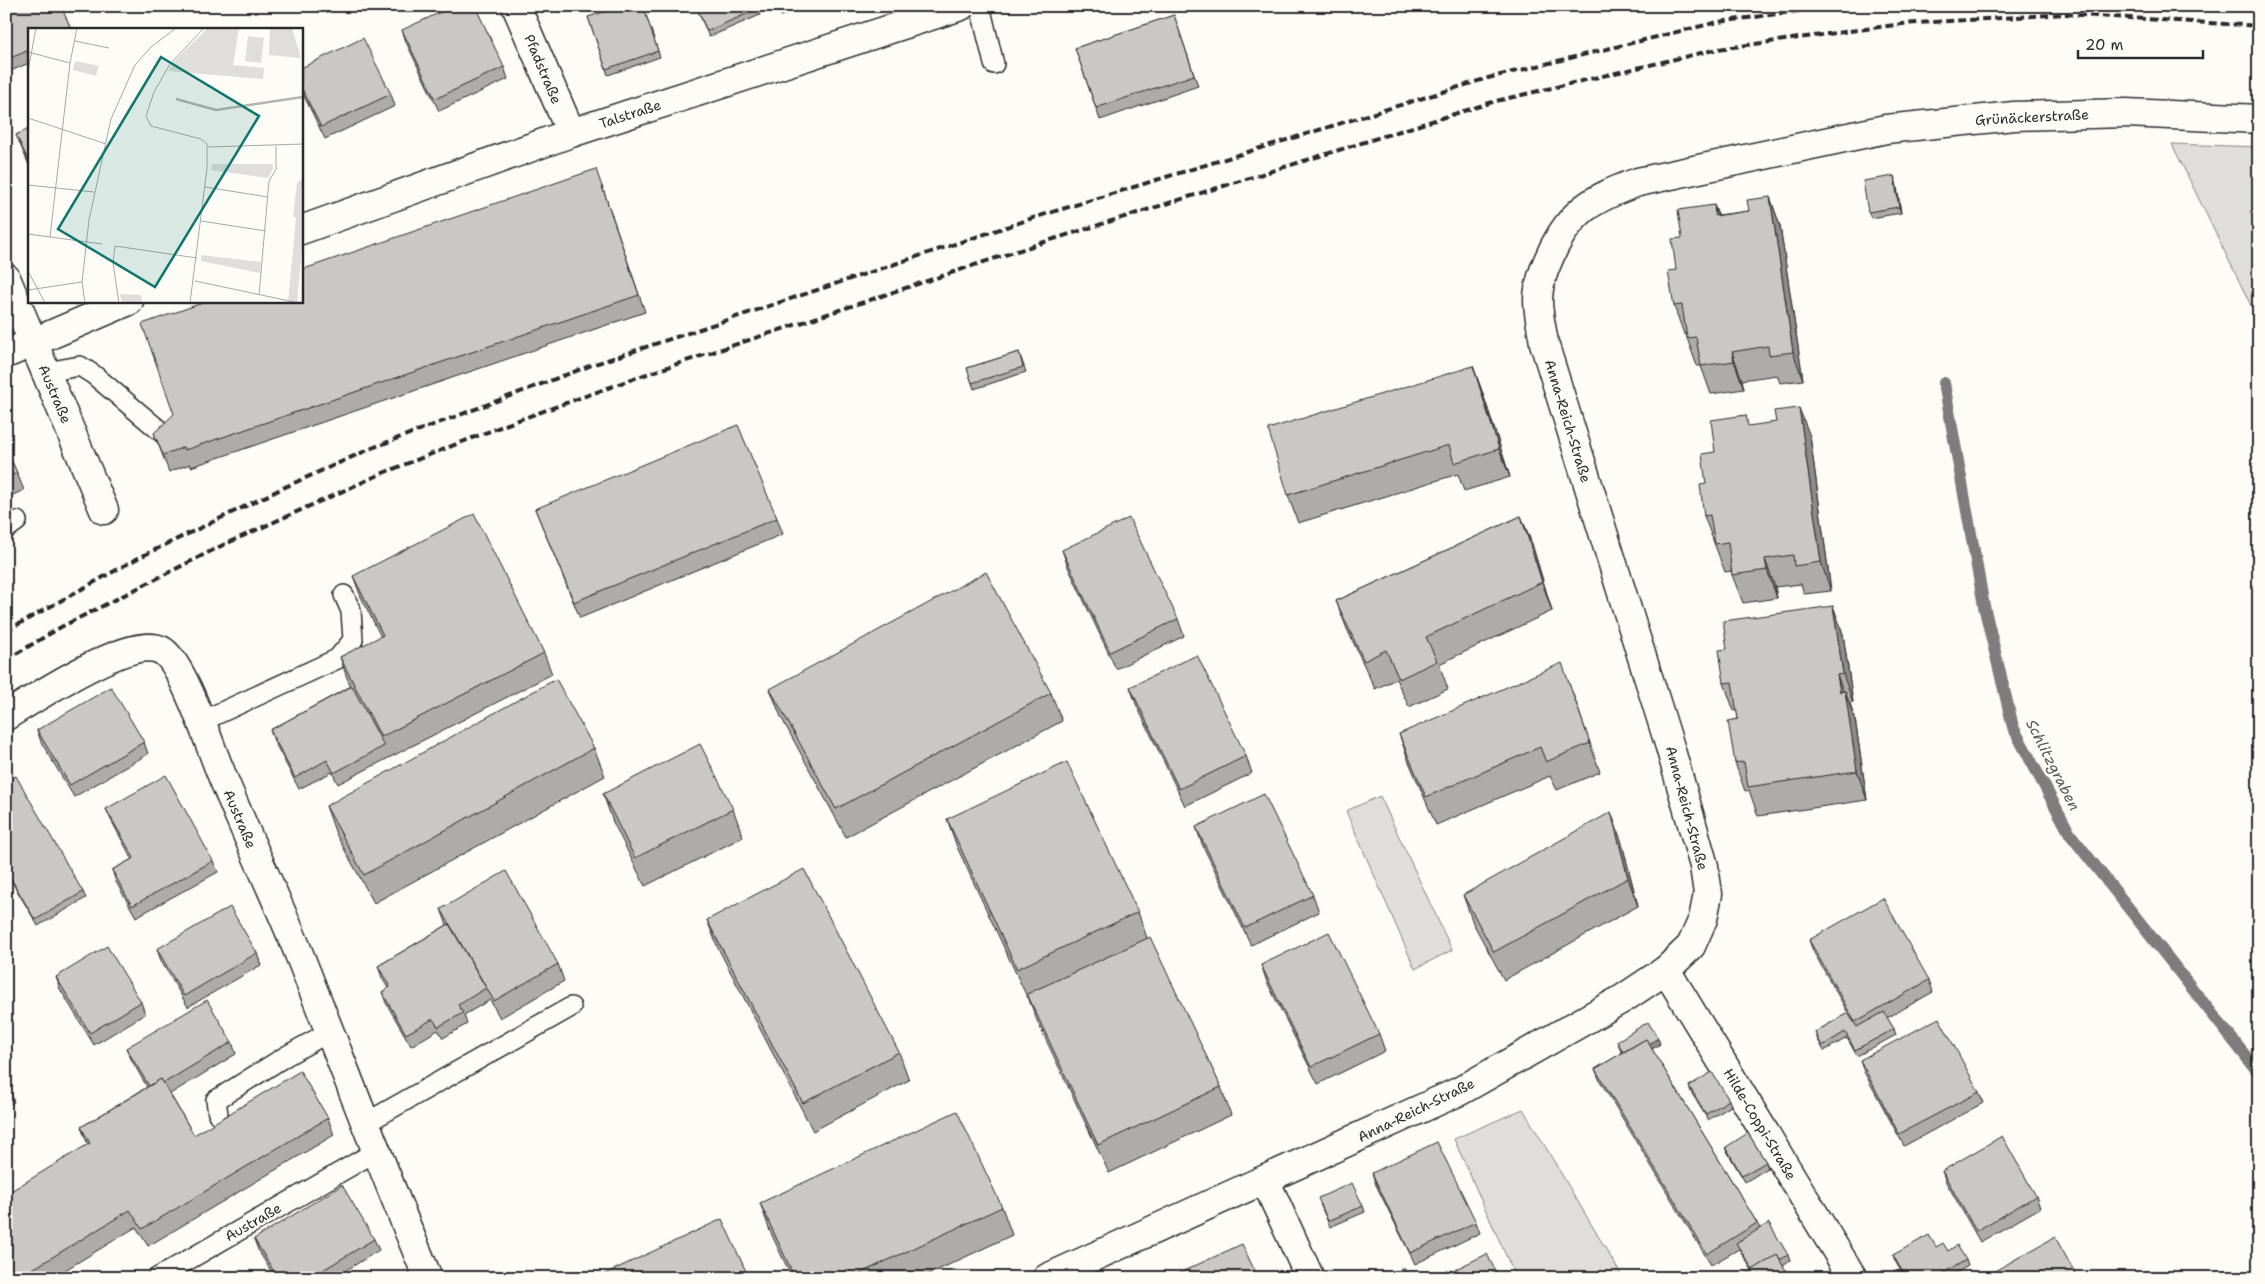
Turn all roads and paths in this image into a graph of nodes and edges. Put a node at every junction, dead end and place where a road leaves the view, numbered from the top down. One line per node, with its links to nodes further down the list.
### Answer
1 (516, 6): 6 (street, Pfadstraße)
2 (961, 6): 6 (street, Talstraße)
3 (980, 6): 4 (lane)
4 (994, 64)
5 (2259, 119): 7 (street, Grünäckerstraße)
6 (571, 133): 8 (street, Talstraße)
7 (1808, 144): 19 (street, Anna-Reich-Straße)
8 (302, 230)
9 (6, 278): 11 (street, Austraße)
10 (127, 302): 11 (street)
11 (34, 342): 12 (street); 13 (street, Austraße)
12 (6, 354)
13 (46, 372): 14 (lane); 15 (street, Austraße)
14 (165, 435)
15 (104, 510)
16 (344, 595): 18 (lane)
17 (6, 716): 18 (street, Austraße)
18 (200, 722): 21 (street, Austraße)
19 (1666, 970): 25 (street, Anna-Reich-Straße); 30 (street, Hilde-Coppi-Straße)
20 (571, 1007): 23 (lane)
21 (329, 1032): 22 (lane); 23 (street, Austraße)
22 (218, 1114)
23 (364, 1124): 24 (street, Austraße)
24 (375, 1152): 26 (lane, Austraße); 27 (street, Austraße)
25 (1265, 1180): 28 (street, Anna-Reich-Straße); 29 (street)
26 (157, 1278)
27 (428, 1278)
28 (1047, 1278)
29 (1310, 1278)
30 (1853, 1278)

